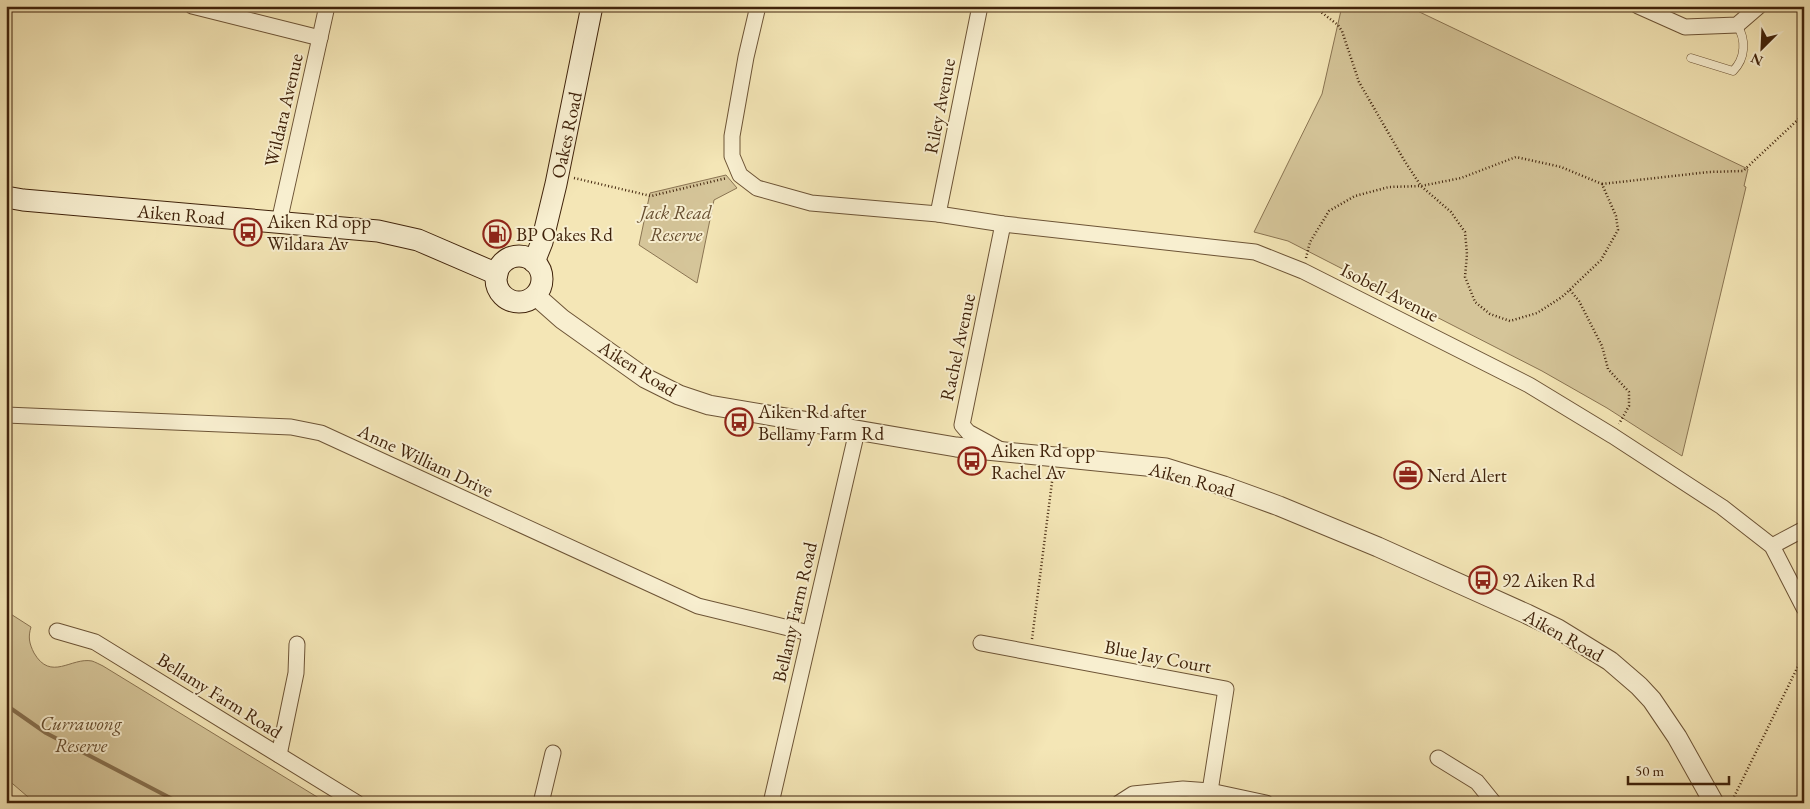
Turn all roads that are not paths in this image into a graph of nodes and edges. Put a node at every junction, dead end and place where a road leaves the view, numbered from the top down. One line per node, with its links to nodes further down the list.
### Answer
1 (192, 6): 9 (street)
2 (327, 6): 9 (street, Wildara Avenue)
3 (592, 6): 15 (main road, Oakes Road)
4 (758, 6): 12 (street, Isobell Avenue)
5 (980, 6): 12 (street, Riley Avenue)
6 (1638, 6): 8 (street)
7 (1759, 6): 8 (street)
8 (1737, 25): 10 (lane)
9 (320, 38): 13 (street, Wildara Avenue)
10 (1691, 58)
11 (6, 197): 13 (main road, Aiken Road)
12 (938, 214): 14 (street, Isobell Avenue)
13 (278, 222): 16 (main road, Aiken Road)
14 (1003, 224): 20 (street, Rachel Avenue); 22 (street, Isobell Avenue)
15 (534, 262): 16 (main road); 17 (main road)
16 (497, 274): 17 (main road)
17 (536, 296): 19 (street, Aiken Road)
18 (6, 415): 25 (street, Anne William Drive)
19 (857, 431): 20 (street, Aiken Road); 25 (street, Bellamy Farm Road)
20 (1007, 453): 38 (street, Aiken Road)
21 (1804, 529): 22 (street)
22 (1772, 546): 23 (street)
23 (1804, 608)
24 (57, 631): 29 (street, Bellamy Farm Road)
25 (809, 633): 34 (street, Bellamy Farm Road)
26 (981, 643): 31 (street, Blue Jay Court)
27 (296, 644): 29 (street)
28 (553, 753): 33 (street)
29 (279, 755): 32 (street, Bellamy Farm Road)
30 (1438, 758): 37 (street)
31 (1210, 791): 35 (street); 36 (street)
32 (357, 803)
33 (541, 803)
34 (771, 803)
35 (1118, 803)
36 (1266, 803)
37 (1494, 803)
38 (1714, 803)

